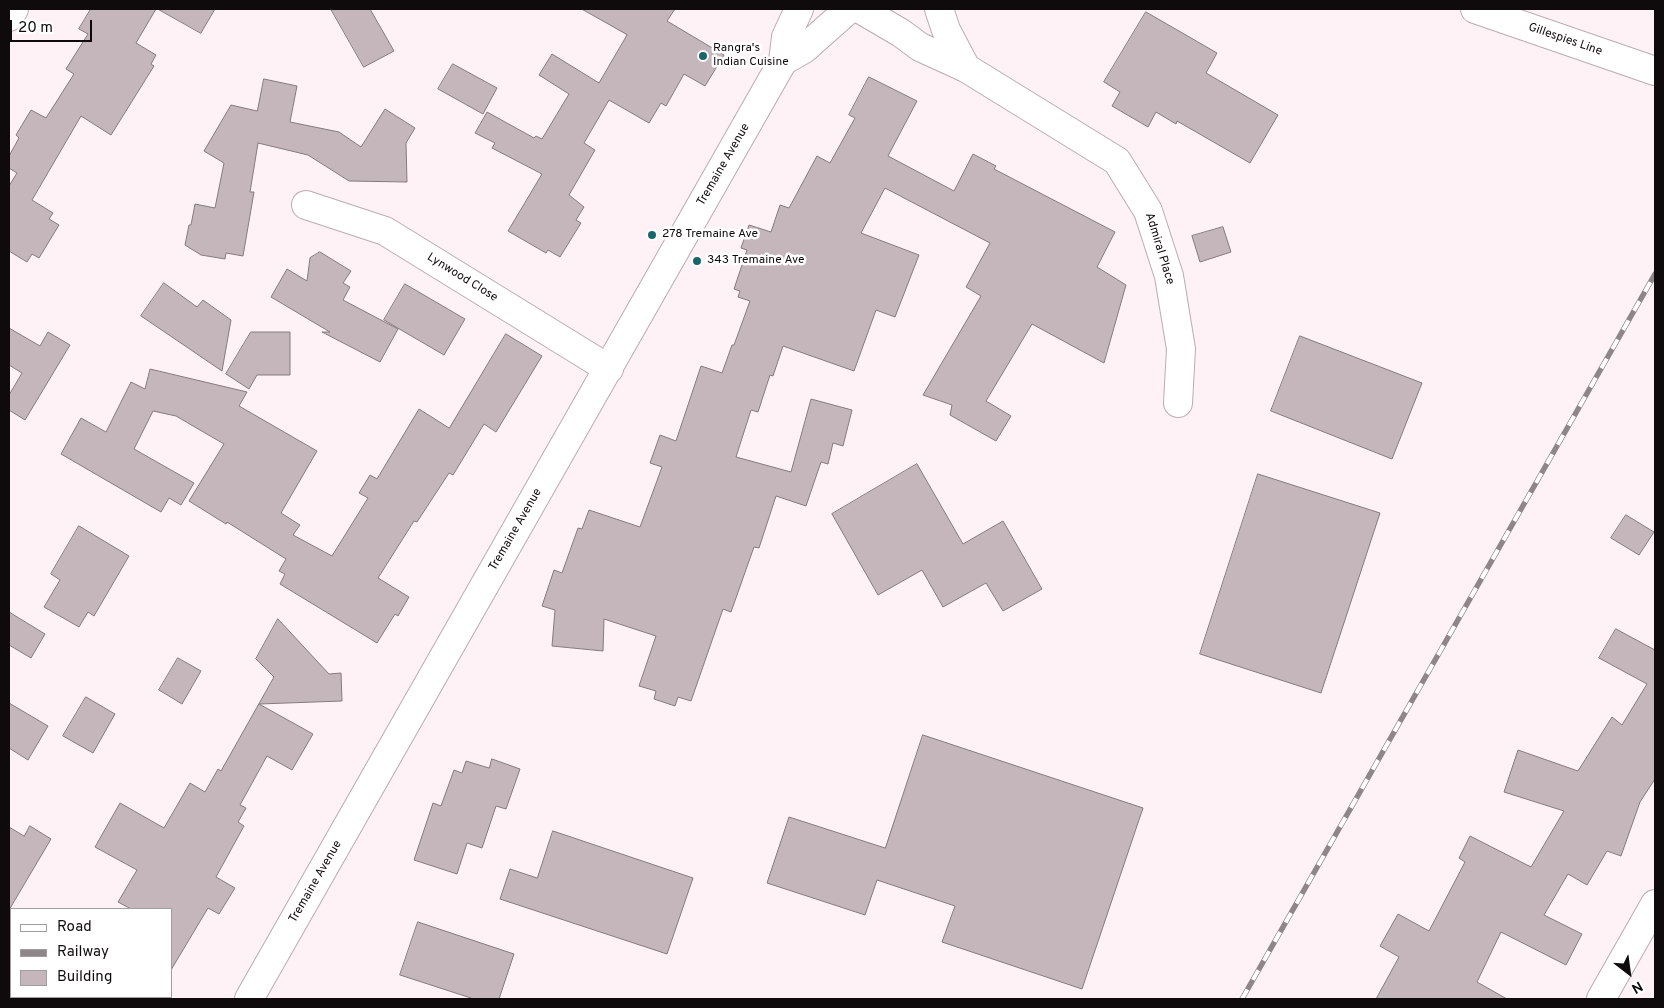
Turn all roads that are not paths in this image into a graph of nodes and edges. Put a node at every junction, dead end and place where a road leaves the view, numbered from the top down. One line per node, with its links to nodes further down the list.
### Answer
1 (14, 9): 7 (street)
2 (799, 9): 8 (street, Tremaine Avenue)
3 (849, 9): 4 (street); 8 (street)
4 (861, 9): 9 (street, Admiral Place)
5 (939, 9): 9 (street)
6 (1475, 9): 10 (street, Gillespies Line)
7 (9, 17)
8 (783, 61): 12 (street, Tremaine Avenue)
9 (966, 68): 13 (street, Admiral Place)
10 (1655, 71)
11 (306, 205): 12 (street, Lynwood Close)
12 (609, 369): 15 (street, Tremaine Avenue)
13 (1178, 403)
14 (1655, 904): 16 (street)
15 (249, 999)
16 (1602, 999)

